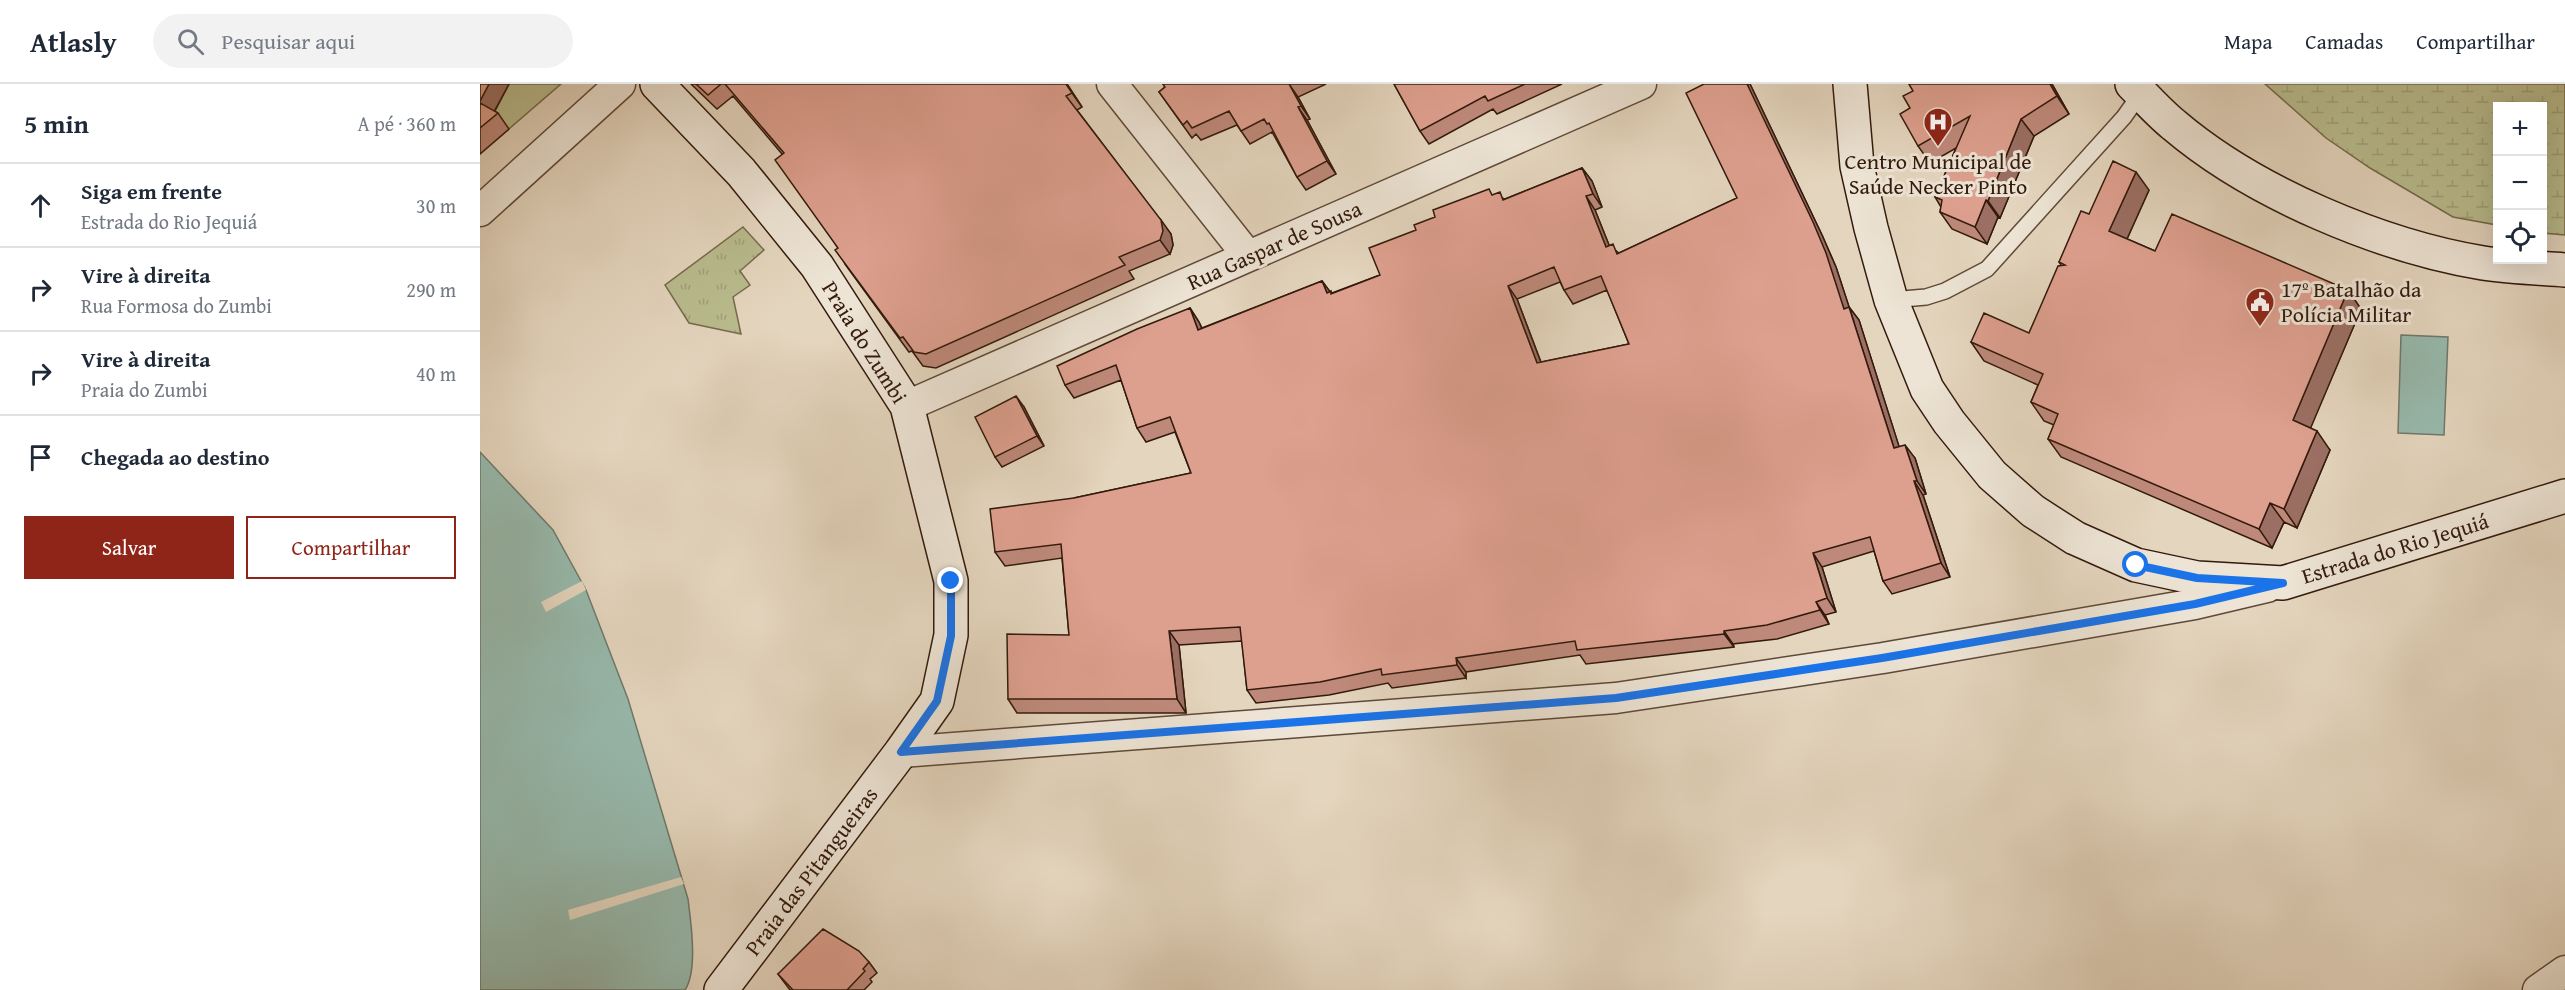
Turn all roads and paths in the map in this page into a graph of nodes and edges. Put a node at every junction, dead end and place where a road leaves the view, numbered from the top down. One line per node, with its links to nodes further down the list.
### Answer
1 (620, 84): 7 (street)
2 (657, 84): 11 (main road, Praia do Zumbi)
3 (1112, 84): 8 (street)
4 (1641, 84): 8 (street, Rua Gaspar de Sousa)
5 (1850, 84): 10 (main road, Estrada do Rio Jequiá)
6 (2137, 89): 9 (main road); 10 (lane)
7 (480, 211)
8 (1248, 256): 11 (street, Rua Gaspar de Sousa)
9 (2565, 270)
10 (1891, 300): 13 (main road, Estrada do Rio Jequiá)
11 (907, 406): 14 (main road, Praia do Zumbi)
12 (2565, 496): 13 (main road, Estrada do Rio Jequiá)
13 (2283, 583): 14 (street)
14 (901, 752): 16 (main road, Praia das Pitangueiras)
15 (2565, 971): 17 (street)
16 (721, 990)
17 (2538, 990)

